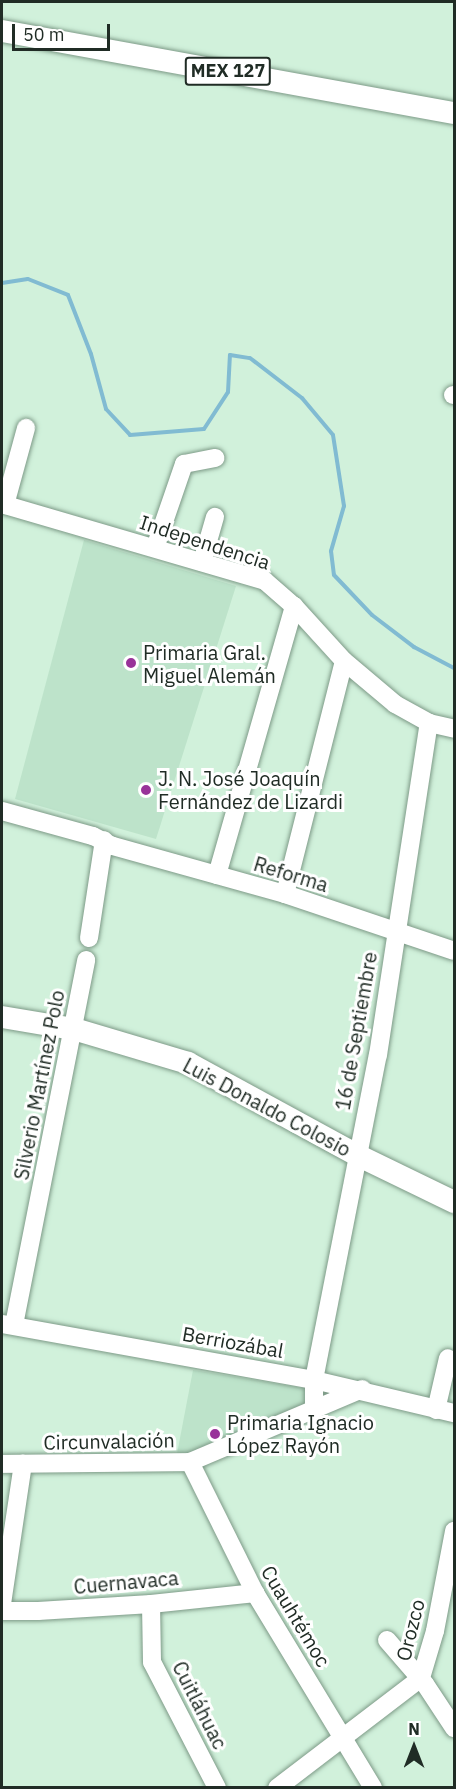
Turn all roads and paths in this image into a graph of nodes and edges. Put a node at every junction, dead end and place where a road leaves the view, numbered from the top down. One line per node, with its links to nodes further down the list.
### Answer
1 (2, 31): 2 (main road, MEX 127)
2 (454, 113)
3 (26, 428): 5 (street)
4 (215, 458): 7 (street)
5 (3, 504): 7 (street, Independencia)
6 (215, 516): 8 (street)
7 (154, 548): 8 (street, Independencia)
8 (202, 562): 9 (street, Independencia)
9 (294, 606): 10 (street, Independencia); 16 (street)
10 (344, 661): 11 (street, Independencia); 17 (street)
11 (429, 723): 12 (street, Independencia); 18 (street, 16 de Septiembre)
12 (454, 729)
13 (2, 811): 15 (street, Reforma)
14 (2, 821): 15 (street, Reforma)
15 (106, 845): 16 (street, Reforma); 19 (street)
16 (217, 875): 17 (street, Reforma)
17 (285, 894): 18 (street, Reforma)
18 (396, 931): 20 (street, Reforma); 24 (street, 16 de Septiembre)
19 (89, 938)
20 (454, 951)
21 (86, 960): 23 (street, Silverio Martínez Polo)
22 (2, 1017): 23 (main road, Luis Donaldo Colosio)
23 (74, 1029): 24 (main road, Luis Donaldo Colosio); 26 (street, Silverio Martínez Polo)
24 (357, 1155): 25 (main road, Luis Donaldo Colosio); 28 (street, 16 de Septiembre)
25 (454, 1202)
26 (8, 1324): 28 (street, Berriozábal)
27 (448, 1358): 31 (street)
28 (314, 1380): 29 (street, Berriozábal); 30 (street)
29 (362, 1389): 30 (street, Circunvalación); 31 (street, Berriozábal)
30 (314, 1408): 33 (street, Circunvalación)
31 (436, 1410): 32 (street, Berriozábal)
32 (454, 1413)
33 (190, 1462): 35 (street, Circunvalación); 37 (street, Cuauhtémoc)
34 (2, 1464): 35 (street, Circunvalación)
35 (23, 1464): 38 (street)
36 (454, 1531): 42 (street, Orozco)
37 (255, 1593): 39 (street, Cuernavaca); 44 (street, Cuauhtémoc)
38 (2, 1604)
39 (151, 1604): 40 (street, Cuernavaca); 45 (street, Cuitláhuac)
40 (2, 1611)
41 (387, 1640): 42 (street)
42 (421, 1678): 43 (street); 44 (street, Orozco)
43 (454, 1728)
44 (342, 1738): 46 (street, Orozco); 47 (street, Cuauhtémoc)
45 (217, 1788)
46 (277, 1788)
47 (373, 1788)

